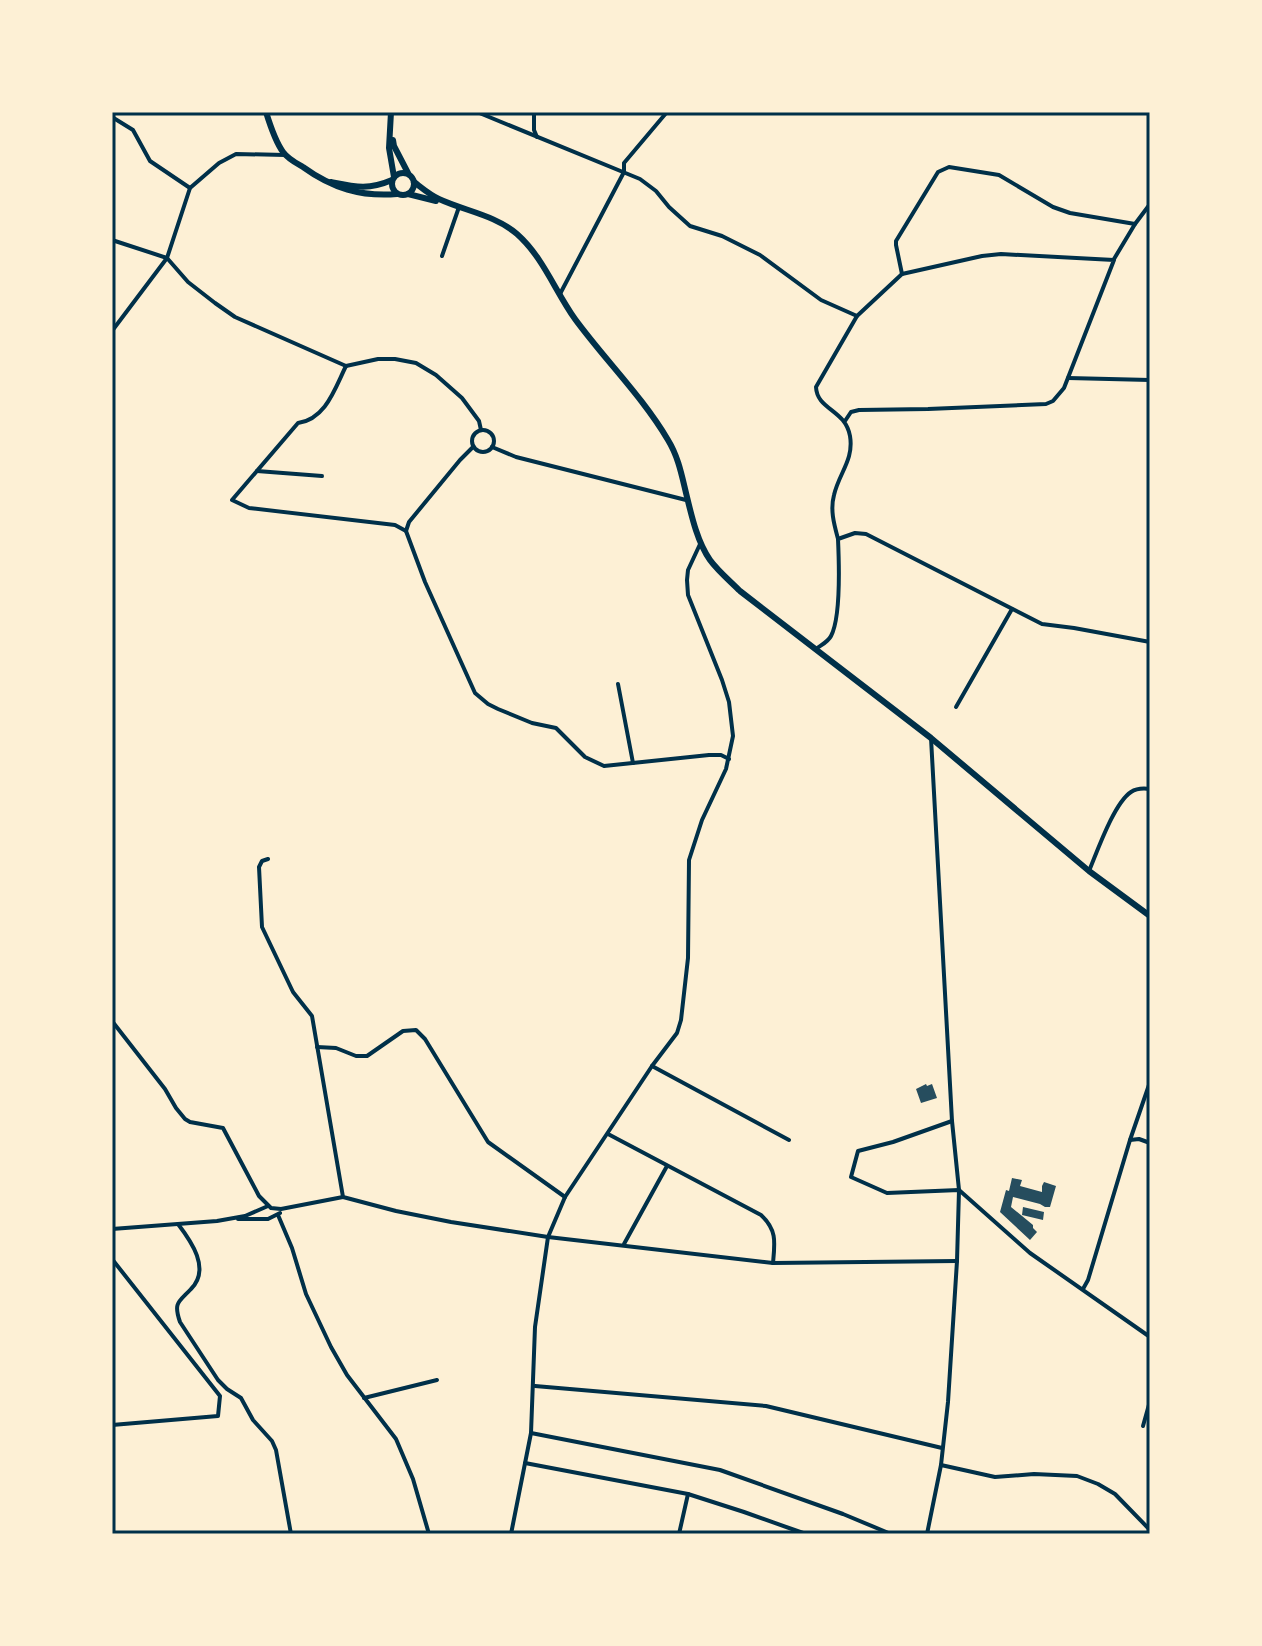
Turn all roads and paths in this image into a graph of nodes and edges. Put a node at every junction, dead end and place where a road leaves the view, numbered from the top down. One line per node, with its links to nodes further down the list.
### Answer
1 (266, 112): 9 (main road)
2 (391, 112): 7 (main road)
3 (477, 112): 8 (street)
4 (534, 112): 8 (street)
5 (667, 112): 10 (street)
6 (112, 117): 15 (street)
7 (391, 125): 11 (main road); 12 (main road)
8 (537, 137): 10 (street)
9 (285, 155): 13 (main road); 15 (street)
10 (624, 172): 26 (street); 27 (street)
11 (408, 173): 12 (main road); 14 (main road)
12 (393, 178): 13 (main road); 16 (main road)
13 (320, 179): 16 (main road)
14 (414, 182): 17 (main road); 19 (main road)
15 (190, 188): 23 (street)
16 (397, 194): 17 (main road)
17 (408, 194): 19 (main road)
18 (1150, 204): 20 (street)
19 (459, 207): 22 (street); 26 (main road)
20 (1135, 224): 24 (street); 25 (street)
21 (112, 240): 23 (street)
22 (442, 256)
23 (167, 258): 28 (street); 29 (street)
24 (1114, 260): 25 (street); 30 (street)
25 (902, 274): 27 (street)
26 (559, 296): 38 (main road)
27 (857, 316): 32 (street)
28 (112, 331)
29 (346, 366): 33 (street); 36 (street)
30 (1068, 378): 31 (street); 32 (street)
31 (1150, 380)
32 (845, 421): 40 (street)
33 (481, 430): 34 (street); 35 (street)
34 (473, 447): 35 (street); 39 (street)
35 (492, 447): 38 (street)
36 (257, 471): 37 (street); 39 (street)
37 (322, 476)
38 (687, 500): 41 (main road)
39 (406, 531): 49 (street)
40 (838, 539): 42 (street); 44 (street)
41 (701, 542): 44 (main road); 48 (street)
42 (1012, 609): 43 (street); 46 (street)
43 (1150, 642)
44 (816, 649): 47 (main road)
45 (618, 684): 49 (street)
46 (956, 707)
47 (931, 738): 52 (main road); 58 (street)
48 (729, 759): 49 (street); 56 (street)
49 (633, 763)
50 (1150, 789): 52 (street)
51 (268, 859): 55 (street)
52 (1089, 871): 53 (main road)
53 (1150, 916)
54 (112, 1021): 67 (street)
55 (317, 1047): 65 (street); 66 (street)
56 (652, 1066): 59 (street); 60 (street)
57 (1150, 1082): 61 (street)
58 (952, 1121): 64 (street); 64 (street)
59 (608, 1134): 63 (street); 66 (street)
60 (789, 1140)
61 (1130, 1140): 62 (street); 78 (street)
62 (1150, 1143)
63 (667, 1166): 74 (street); 77 (street)
64 (959, 1190): 76 (street); 78 (street)
65 (343, 1197): 68 (street); 73 (street)
66 (565, 1197): 73 (street)
67 (268, 1206): 68 (street); 70 (street)
68 (286, 1209): 69 (street)
69 (278, 1215): 70 (street); 83 (street)
70 (231, 1219): 71 (street)
71 (178, 1224): 72 (street); 93 (street)
72 (112, 1229)
73 (548, 1237): 74 (street); 82 (street)
74 (623, 1245): 77 (street)
75 (112, 1259): 85 (street)
76 (957, 1261): 77 (street); 88 (street)
77 (773, 1263)
78 (1083, 1289): 79 (street)
79 (1150, 1337)
80 (437, 1380): 83 (street)
81 (1150, 1380): 84 (street)
82 (534, 1386): 87 (street); 88 (street)
83 (364, 1398): 94 (street)
84 (1150, 1400): 86 (street)
85 (112, 1425)
86 (1143, 1426)
87 (531, 1433): 89 (street); 98 (street)
88 (942, 1448): 90 (street)
89 (525, 1463): 91 (street); 95 (street)
90 (941, 1465): 92 (street); 99 (street)
91 (688, 1494): 96 (street); 97 (street)
92 (1150, 1530)
93 (291, 1534)
94 (429, 1534)
95 (511, 1534)
96 (679, 1534)
97 (806, 1534)
98 (891, 1534)
99 (927, 1534)

